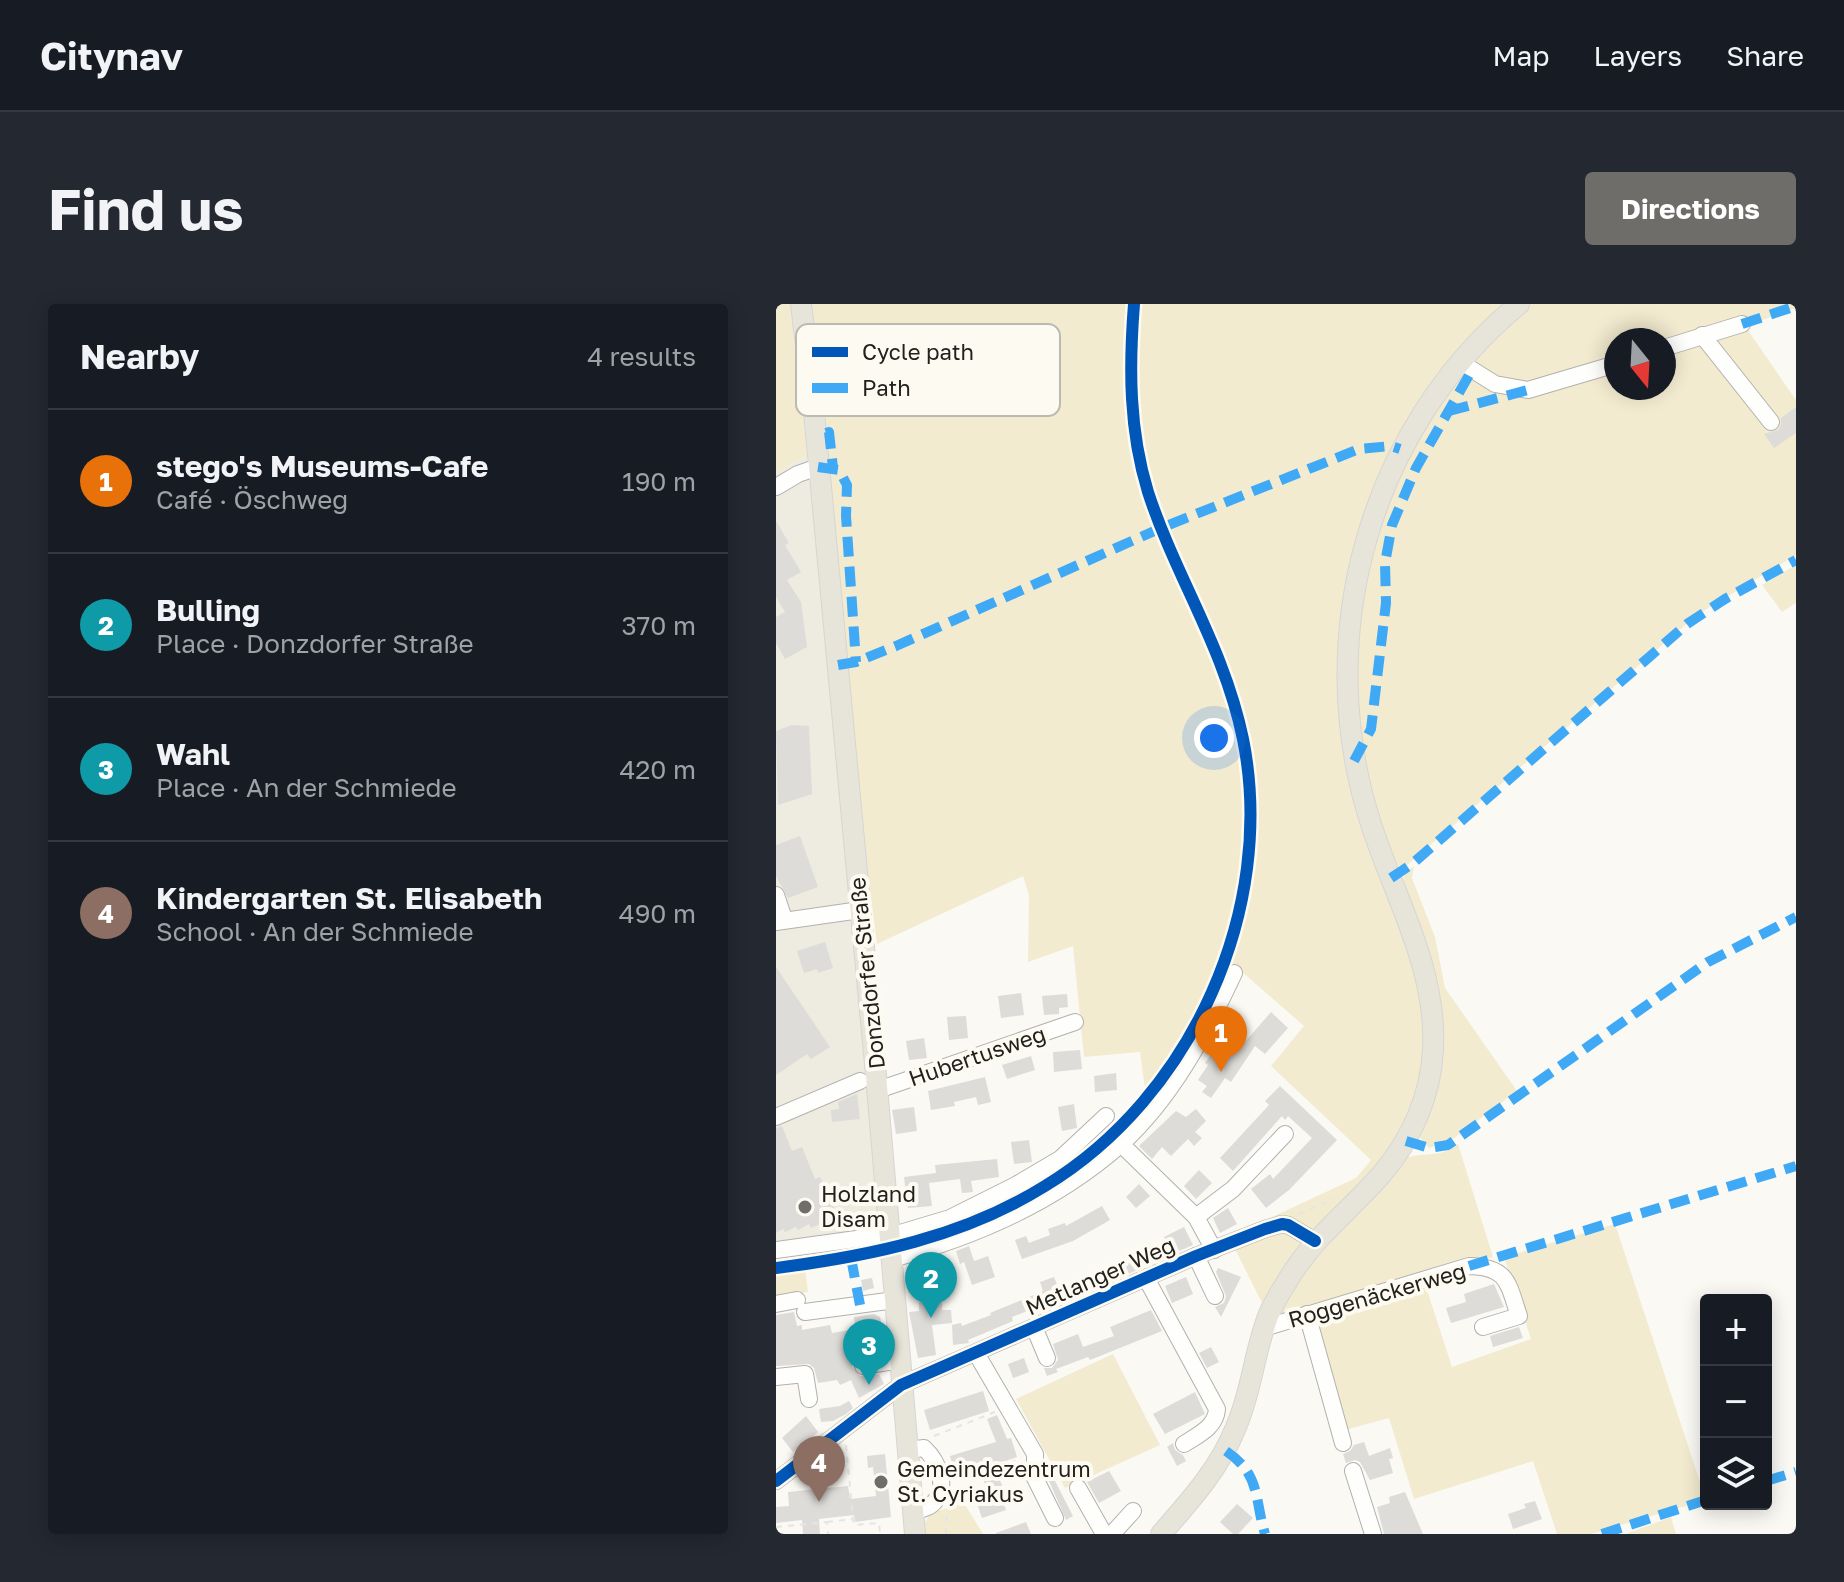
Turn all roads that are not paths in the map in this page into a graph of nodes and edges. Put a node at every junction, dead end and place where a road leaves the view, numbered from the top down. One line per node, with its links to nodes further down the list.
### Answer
1 (801, 304): 3 (main road, Donzdorfer Straße)
2 (1519, 304): 7 (main road)
3 (803, 324)
4 (1742, 324): 5 (street)
5 (1702, 335): 6 (street); 10 (street)
6 (1676, 344)
7 (1460, 362): 8 (street); 25 (main road)
8 (1604, 368)
9 (814, 416): 11 (main road, Donzdorfer Straße)
10 (1771, 422)
11 (818, 467): 12 (street); 14 (main road, Donzdorfer Straße)
12 (776, 487)
13 (776, 895): 15 (street)
14 (860, 910): 15 (street); 18 (main road, Donzdorfer Straße)
15 (780, 920)
16 (1234, 973): 22 (street)
17 (1075, 1022): 18 (street, Hubertusweg)
18 (869, 1086): 20 (street, Hubertusweg); 24 (main road, Donzdorfer Straße)
19 (1106, 1116): 24 (street)
20 (776, 1117)
21 (1285, 1134): 23 (street)
22 (1121, 1144): 23 (street); 29 (street)
23 (1196, 1217): 27 (street)
24 (890, 1234): 26 (street); 29 (main road, Donzdorfer Straße)
25 (1315, 1241): 27 (street, Metlanger Weg); 37 (main road)
26 (776, 1250)
27 (1214, 1250): 28 (street, Metlanger Weg)
28 (1196, 1256): 30 (street, Metlanger Weg); 31 (street)
29 (892, 1259): 32 (main road, Donzdorfer Straße)
30 (1146, 1278): 35 (street, Metlanger Weg); 46 (street, Metlanger Weg)
31 (1215, 1296)
32 (895, 1300): 33 (street); 40 (main road, Donzdorfer Straße)
33 (776, 1304)
34 (1307, 1314): 36 (street, Roggenäckerweg); 37 (street, Roggenäckerweg); 45 (street)
35 (1034, 1327): 38 (street, Metlanger Weg); 39 (street)
36 (1483, 1327)
37 (1264, 1328): 57 (main road)
38 (976, 1353): 43 (street, Metlanger Weg); 53 (street)
39 (1047, 1358)
40 (900, 1360): 41 (street); 43 (main road, Donzdorfer Straße)
41 (863, 1366)
42 (776, 1377): 44 (street)
43 (901, 1385): 47 (main road, Donzdorfer Straße); 49 (street, Metlanger Weg)
44 (809, 1399)
45 (1343, 1443)
46 (1184, 1444)
47 (916, 1449): 52 (main road, Donzdorfer Straße); 52 (street)
48 (1353, 1471): 58 (street)
49 (776, 1481)
50 (1078, 1488): 55 (street)
51 (1133, 1511): 56 (street)
52 (913, 1512): 54 (main road, Donzdorfer Straße)
53 (1055, 1518)
54 (915, 1534)
55 (1104, 1534)
56 (1112, 1534)
57 (1161, 1534)
58 (1373, 1534)

